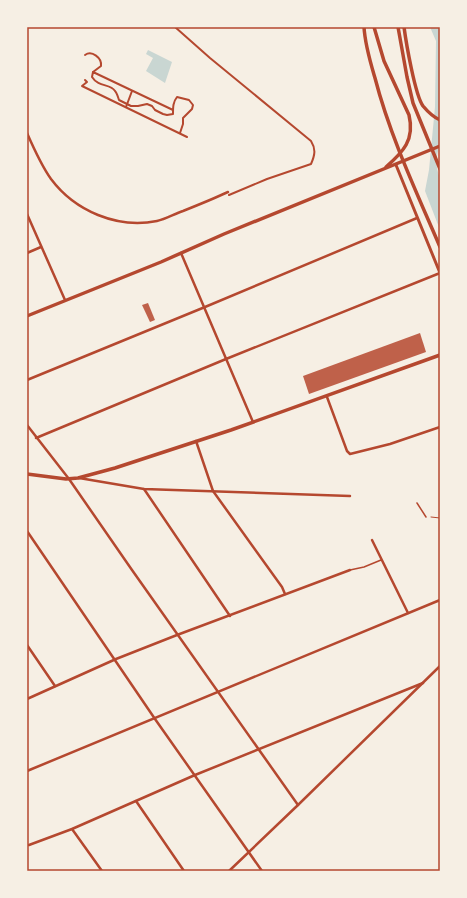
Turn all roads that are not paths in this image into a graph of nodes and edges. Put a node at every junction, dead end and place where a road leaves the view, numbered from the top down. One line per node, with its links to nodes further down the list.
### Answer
1 (175, 27): 21 (street)
2 (364, 27): 25 (main road)
3 (374, 27): 20 (main road)
4 (398, 27): 19 (main road)
5 (404, 27): 13 (main road)
6 (85, 55): 7 (street)
7 (93, 72): 9 (street); 10 (street)
8 (85, 80): 11 (street)
9 (132, 91): 10 (street); 12 (street)
10 (127, 104): 11 (street); 12 (street)
11 (126, 107): 15 (street)
12 (173, 110): 15 (street)
13 (440, 120)
14 (27, 133): 21 (street)
15 (180, 133): 16 (street)
16 (187, 138)
17 (440, 146): 18 (main road)
18 (396, 165): 20 (main road); 23 (street)
19 (440, 169)
20 (382, 170): 27 (main road)
21 (228, 194)
22 (27, 214): 24 (street)
23 (417, 218): 28 (street); 30 (street)
24 (41, 247): 26 (street); 29 (street)
25 (440, 247)
26 (27, 253)
27 (181, 253): 29 (main road); 30 (street)
28 (440, 273): 33 (street)
29 (65, 300): 31 (main road)
30 (205, 307): 33 (street); 34 (street)
31 (27, 316)
32 (440, 355): 35 (main road)
33 (226, 359): 36 (street); 39 (street)
34 (27, 380)
35 (327, 397): 36 (main road); 38 (street)
36 (253, 422): 40 (main road)
37 (27, 425): 39 (street)
38 (440, 427)
39 (36, 438): 43 (street)
40 (196, 441): 42 (main road); 45 (street)
41 (27, 474): 43 (main road)
42 (78, 478): 43 (main road); 44 (street)
43 (69, 479): 58 (street)
44 (144, 489): 45 (street); 57 (street)
45 (213, 491): 46 (street); 53 (street)
46 (350, 496)
47 (417, 503): 48 (lane)
48 (426, 517)
49 (27, 531): 60 (street)
50 (372, 540): 51 (street)
51 (381, 560): 52 (lane); 56 (street)
52 (350, 570): 53 (street)
53 (285, 594): 57 (street)
54 (439, 600): 55 (street); 56 (street)
55 (440, 605)
56 (408, 613): 64 (street)
57 (230, 616): 58 (street)
58 (177, 635): 60 (street); 64 (street)
59 (27, 645): 63 (street)
60 (116, 659): 63 (street); 66 (street)
61 (440, 666): 62 (street)
62 (423, 683): 67 (street); 71 (street)
63 (55, 686): 65 (street)
64 (218, 692): 66 (street); 67 (street)
65 (27, 699)
66 (155, 719): 68 (street); 69 (street)
67 (258, 749): 69 (street); 71 (street)
68 (27, 771)
69 (195, 775): 70 (street); 74 (street)
70 (136, 801): 72 (street); 76 (street)
71 (298, 805): 74 (street)
72 (72, 829): 73 (street); 75 (street)
73 (29, 845)
74 (249, 852): 77 (street); 78 (street)
75 (102, 871)
76 (184, 871)
77 (229, 871)
78 (262, 871)

